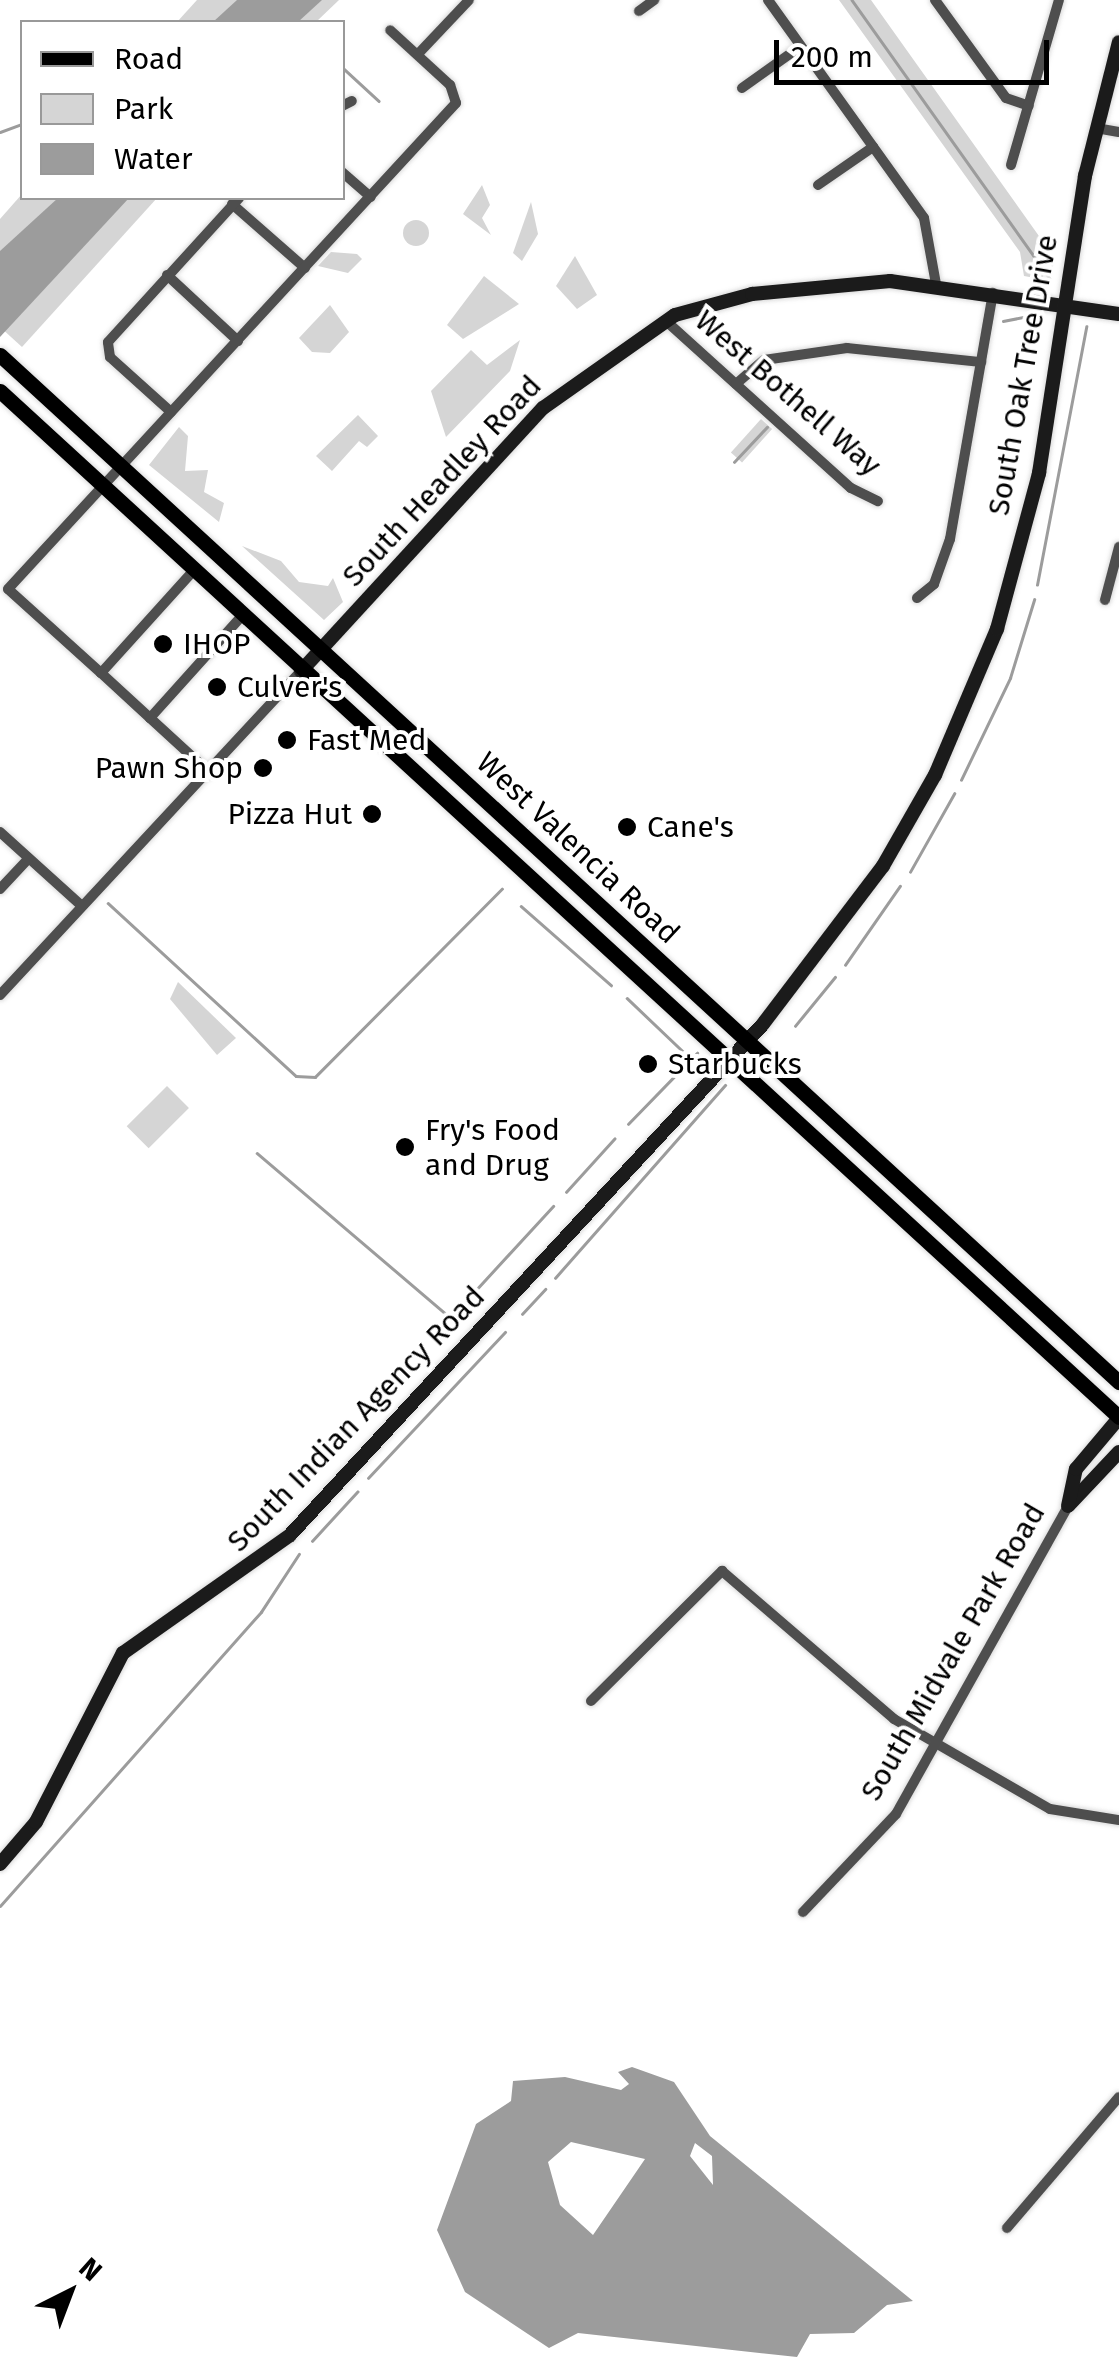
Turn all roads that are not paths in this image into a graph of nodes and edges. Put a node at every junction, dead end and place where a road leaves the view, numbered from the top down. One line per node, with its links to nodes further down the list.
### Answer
1 (469, 0): 10 (street)
2 (654, 0): 6 (street)
3 (768, 0): 9 (street)
4 (934, 0): 12 (street)
5 (1058, 0): 12 (street)
6 (639, 12)
7 (390, 30): 10 (street)
8 (1119, 42): 13 (street, South Oak Tree Drive)
9 (801, 46): 11 (street); 15 (street)
10 (418, 54): 19 (street)
11 (742, 88)
12 (1030, 106): 16 (street)
13 (1096, 128): 14 (street); 25 (street, South Oak Tree Drive)
14 (1119, 132)
15 (873, 147): 18 (street); 23 (street)
16 (1011, 165)
17 (345, 175): 19 (street)
18 (818, 186)
19 (371, 197): 21 (street)
20 (235, 201): 21 (street); 22 (street)
21 (305, 268): 28 (street)
22 (167, 275): 28 (street); 33 (street)
23 (936, 284): 24 (street, South Headley Road); 27 (street, South Headley Road)
24 (993, 292): 25 (street, South Headley Road); 30 (street)
25 (1064, 304): 26 (street, South Headley Road); 55 (street, South Oak Tree Drive)
26 (1119, 314)
27 (666, 321): 31 (street, West Bothell Way); 43 (street, South Headley Road)
28 (238, 341): 33 (street)
29 (0, 354): 34 (main road, West Valencia Road)
30 (981, 362): 31 (street); 40 (street)
31 (736, 384): 36 (street, West Bothell Way)
32 (0, 391): 35 (main road, West Valencia Road)
33 (171, 412): 34 (street)
34 (123, 467): 35 (street); 43 (main road, West Valencia Road)
35 (102, 485): 38 (main road, West Valencia Road); 39 (street)
36 (878, 500)
37 (1119, 546): 41 (street)
38 (194, 570): 42 (main road, West Valencia Road); 45 (street)
39 (4, 585): 45 (street)
40 (917, 598)
41 (1105, 600)
42 (242, 616): 44 (main road, West Valencia Road); 46 (street)
43 (321, 649): 44 (street, South Headley Road); 50 (main road, West Valencia Road)
44 (301, 671): 47 (street, South Headley Road); 51 (main road, West Valencia Road)
45 (101, 673): 46 (street)
46 (150, 718): 47 (street)
47 (210, 773): 53 (street, South Headley Road)
48 (0, 832): 49 (street)
49 (29, 858): 52 (street); 53 (street)
50 (555, 864): 51 (main road); 55 (main road, West Valencia Road)
51 (536, 882): 56 (main road, West Valencia Road)
52 (0, 888)
53 (82, 906): 54 (street, South Headley Road)
54 (0, 995)
55 (748, 1040): 56 (street, South Oak Tree Drive); 57 (main road, West Valencia Road)
56 (730, 1058): 58 (main road, West Valencia Road); 66 (street, South Indian Agency Road)
57 (936, 1213): 58 (main road); 59 (main road, West Valencia Road)
58 (918, 1232): 60 (main road, West Valencia Road)
59 (1119, 1382)
60 (1119, 1417): 62 (street, South Midvale Park Road)
61 (1119, 1452): 62 (street, South Midvale Park Road)
62 (1068, 1506): 64 (street, South Midvale Park Road)
63 (591, 1701): 64 (street)
64 (938, 1743): 65 (street); 67 (street, South Midvale Park Road)
65 (1119, 1820)
66 (0, 1864)
67 (804, 1912)
68 (1119, 2098): 69 (street)
69 (1007, 2228)

